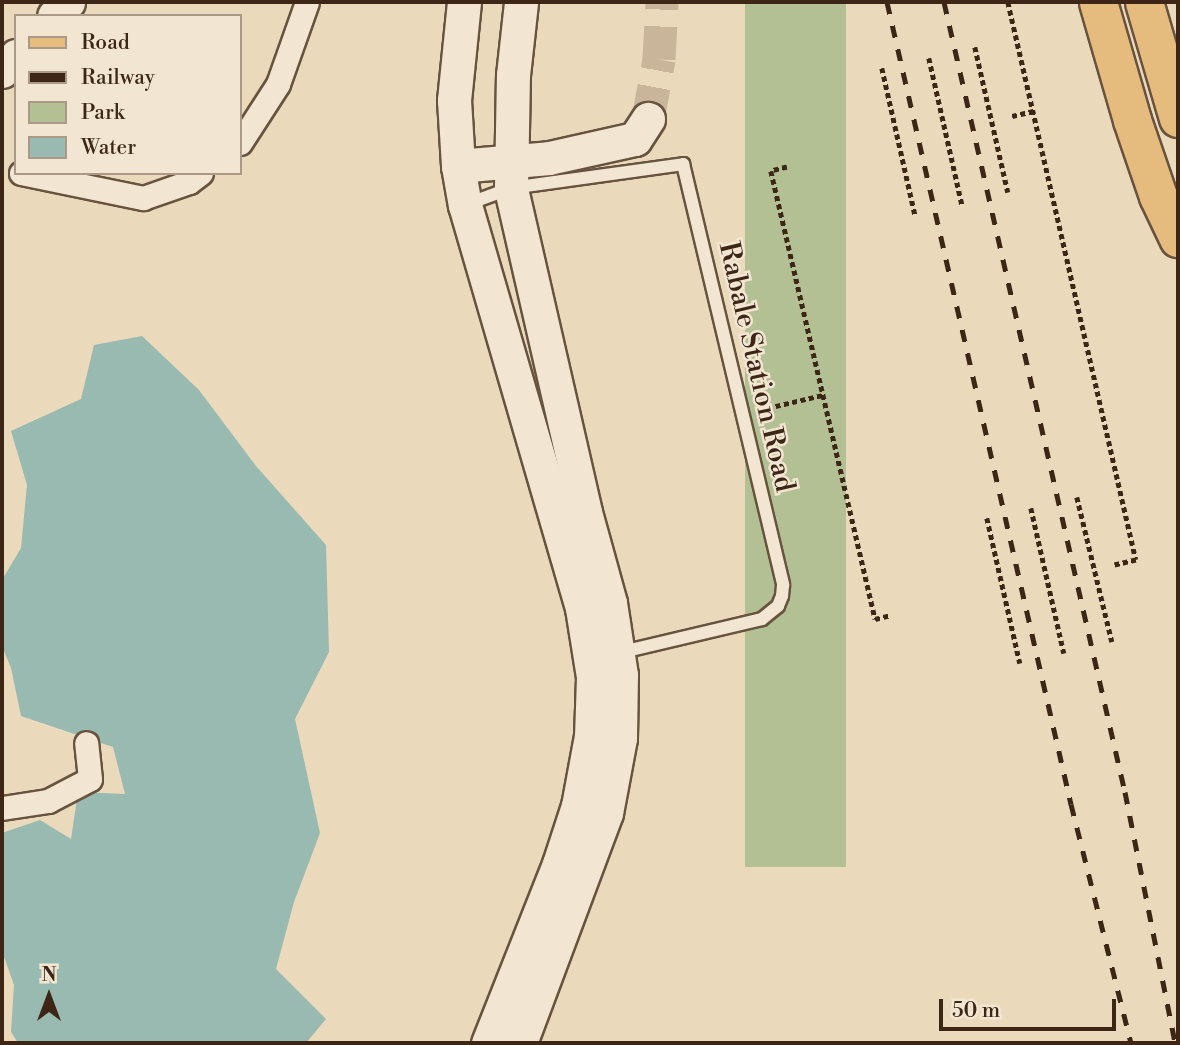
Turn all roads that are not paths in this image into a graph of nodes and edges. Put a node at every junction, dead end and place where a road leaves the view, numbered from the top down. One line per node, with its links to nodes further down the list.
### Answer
1 (464, 2): 11 (street)
2 (522, 2): 12 (street)
3 (1098, 2): 16 (main road)
4 (1144, 2): 8 (main road)
5 (305, 3): 10 (street)
6 (14, 58): 7 (street)
7 (2, 71)
8 (1178, 118)
9 (648, 119): 12 (street)
10 (242, 140)
11 (458, 166): 12 (street); 15 (street)
12 (511, 174): 15 (lane, Rabale Station Road); 17 (street); 17 (lane, Rabale Station Road)
13 (28, 175): 14 (street)
14 (198, 175)
15 (465, 205): 17 (street)
16 (1178, 237)
17 (604, 655): 20 (street); 21 (street)
18 (86, 743): 19 (street)
19 (2, 808)
20 (488, 1043)
21 (520, 1043)

